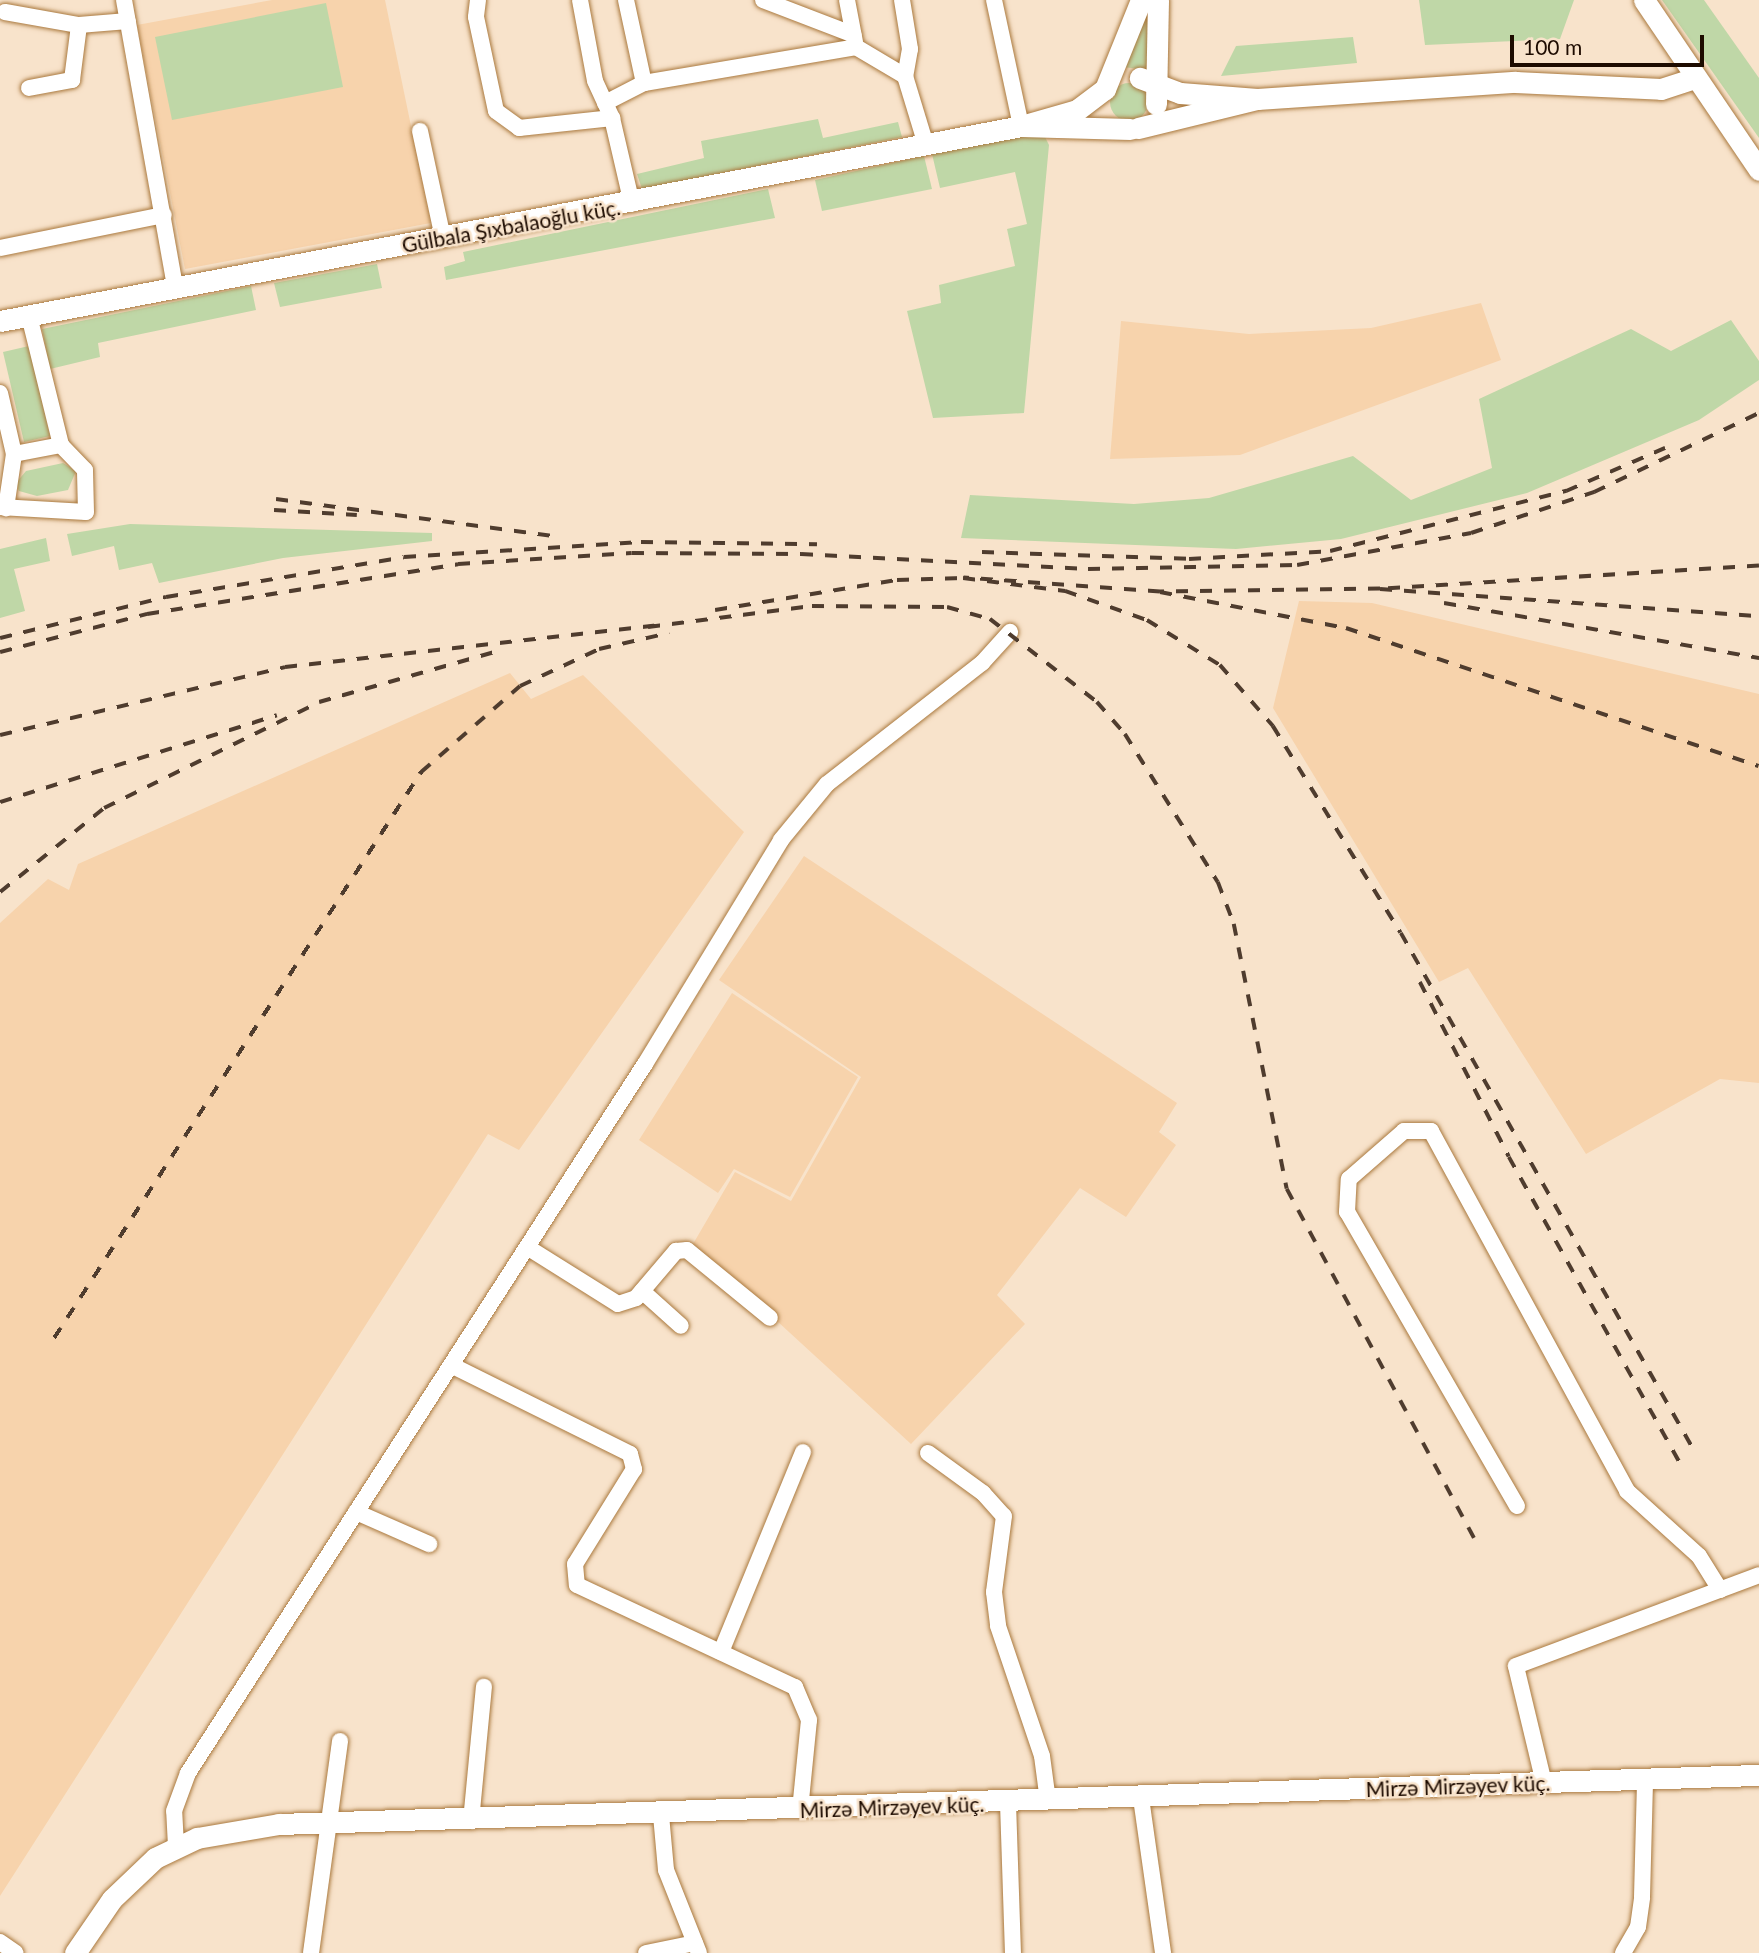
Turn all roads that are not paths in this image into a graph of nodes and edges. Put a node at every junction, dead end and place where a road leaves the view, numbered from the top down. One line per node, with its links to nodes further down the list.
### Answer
1 (124, 0): 13 (street)
2 (478, 0): 23 (street)
3 (580, 0): 23 (street)
4 (626, 0): 18 (street)
5 (763, 0): 15 (street)
6 (847, 0): 15 (street)
7 (902, 0): 16 (street)
8 (994, 0): 24 (street)
9 (1141, 0): 20 (main road)
10 (1158, 0): 21 (main road)
11 (1644, 0): 17 (main road)
12 (5, 12): 14 (street)
13 (128, 22): 14 (street); 30 (street)
14 (79, 25): 19 (street)
15 (855, 41): 16 (street); 18 (street)
16 (905, 76): 27 (street)
17 (1695, 78): 22 (main road); 28 (main road)
18 (644, 83): 23 (street)
19 (29, 88)
20 (1105, 89): 21 (main road); 24 (main road); 25 (main road)
21 (1150, 89): 22 (main road); 25 (main road)
22 (1257, 99): 25 (main road)
23 (609, 110): 29 (street)
24 (1021, 126): 25 (main road); 27 (main road, Gülbala Şıxbalaoğlu küç.)
25 (1134, 128)
26 (420, 131): 31 (street)
27 (926, 145): 29 (main road, Gülbala Şıxbalaoğlu küç.)
28 (1759, 170)
29 (632, 204): 31 (main road, Gülbala Şıxbalaoğlu küç.)
30 (164, 215): 32 (street); 33 (street)
31 (443, 239): 33 (main road, Gülbala Şıxbalaoğlu küç.)
32 (0, 248)
33 (175, 287): 34 (main road, Gülbala Şıxbalaoğlu küç.)
34 (29, 316): 35 (main road, Gülbala Şıxbalaoğlu küç.); 37 (street)
35 (0, 321)
36 (0, 393): 38 (street)
37 (61, 445): 38 (street); 39 (street)
38 (14, 454): 39 (street)
39 (3, 508)
40 (1010, 632): 41 (street)
41 (527, 1247): 42 (street); 45 (street)
42 (642, 1291): 43 (street); 44 (street)
43 (770, 1318)
44 (681, 1326)
45 (451, 1365): 49 (street); 53 (street)
46 (803, 1452): 53 (street)
47 (928, 1453): 60 (street)
48 (1517, 1506): 52 (street)
49 (356, 1512): 50 (street); 66 (street)
50 (429, 1544)
51 (1759, 1575): 52 (street)
52 (1720, 1590): 58 (street)
53 (721, 1651): 62 (street)
54 (484, 1687): 64 (street)
55 (340, 1741): 65 (street)
56 (1759, 1775): 57 (main road, Mirzə Mirzəyev küç.)
57 (1645, 1780): 58 (main road, Mirzə Mirzəyev küç.); 75 (street)
58 (1544, 1783): 59 (main road, Mirzə Mirzəyev küç.)
59 (1141, 1798): 60 (main road, Mirzə Mirzəyev küç.); 74 (street)
60 (1048, 1801): 61 (main road, Mirzə Mirzəyev küç.)
61 (1008, 1803): 62 (main road, Mirzə Mirzəyev küç.); 73 (street)
62 (800, 1810): 63 (main road, Mirzə Mirzəyev küç.)
63 (661, 1815): 64 (main road, Mirzə Mirzəyev küç.); 68 (street)
64 (471, 1821): 65 (main road, Mirzə Mirzəyev küç.)
65 (326, 1822): 66 (main road, Mirzə Mirzəyev küç.); 71 (street)
66 (176, 1846): 70 (main road, Mirzə Mirzəyev küç.)
67 (0, 1942): 69 (street)
68 (697, 1948): 72 (street)
69 (16, 1953)
70 (75, 1953)
71 (311, 1953)
72 (646, 1953)
73 (1013, 1953)
74 (1163, 1953)
75 (1623, 1953)

